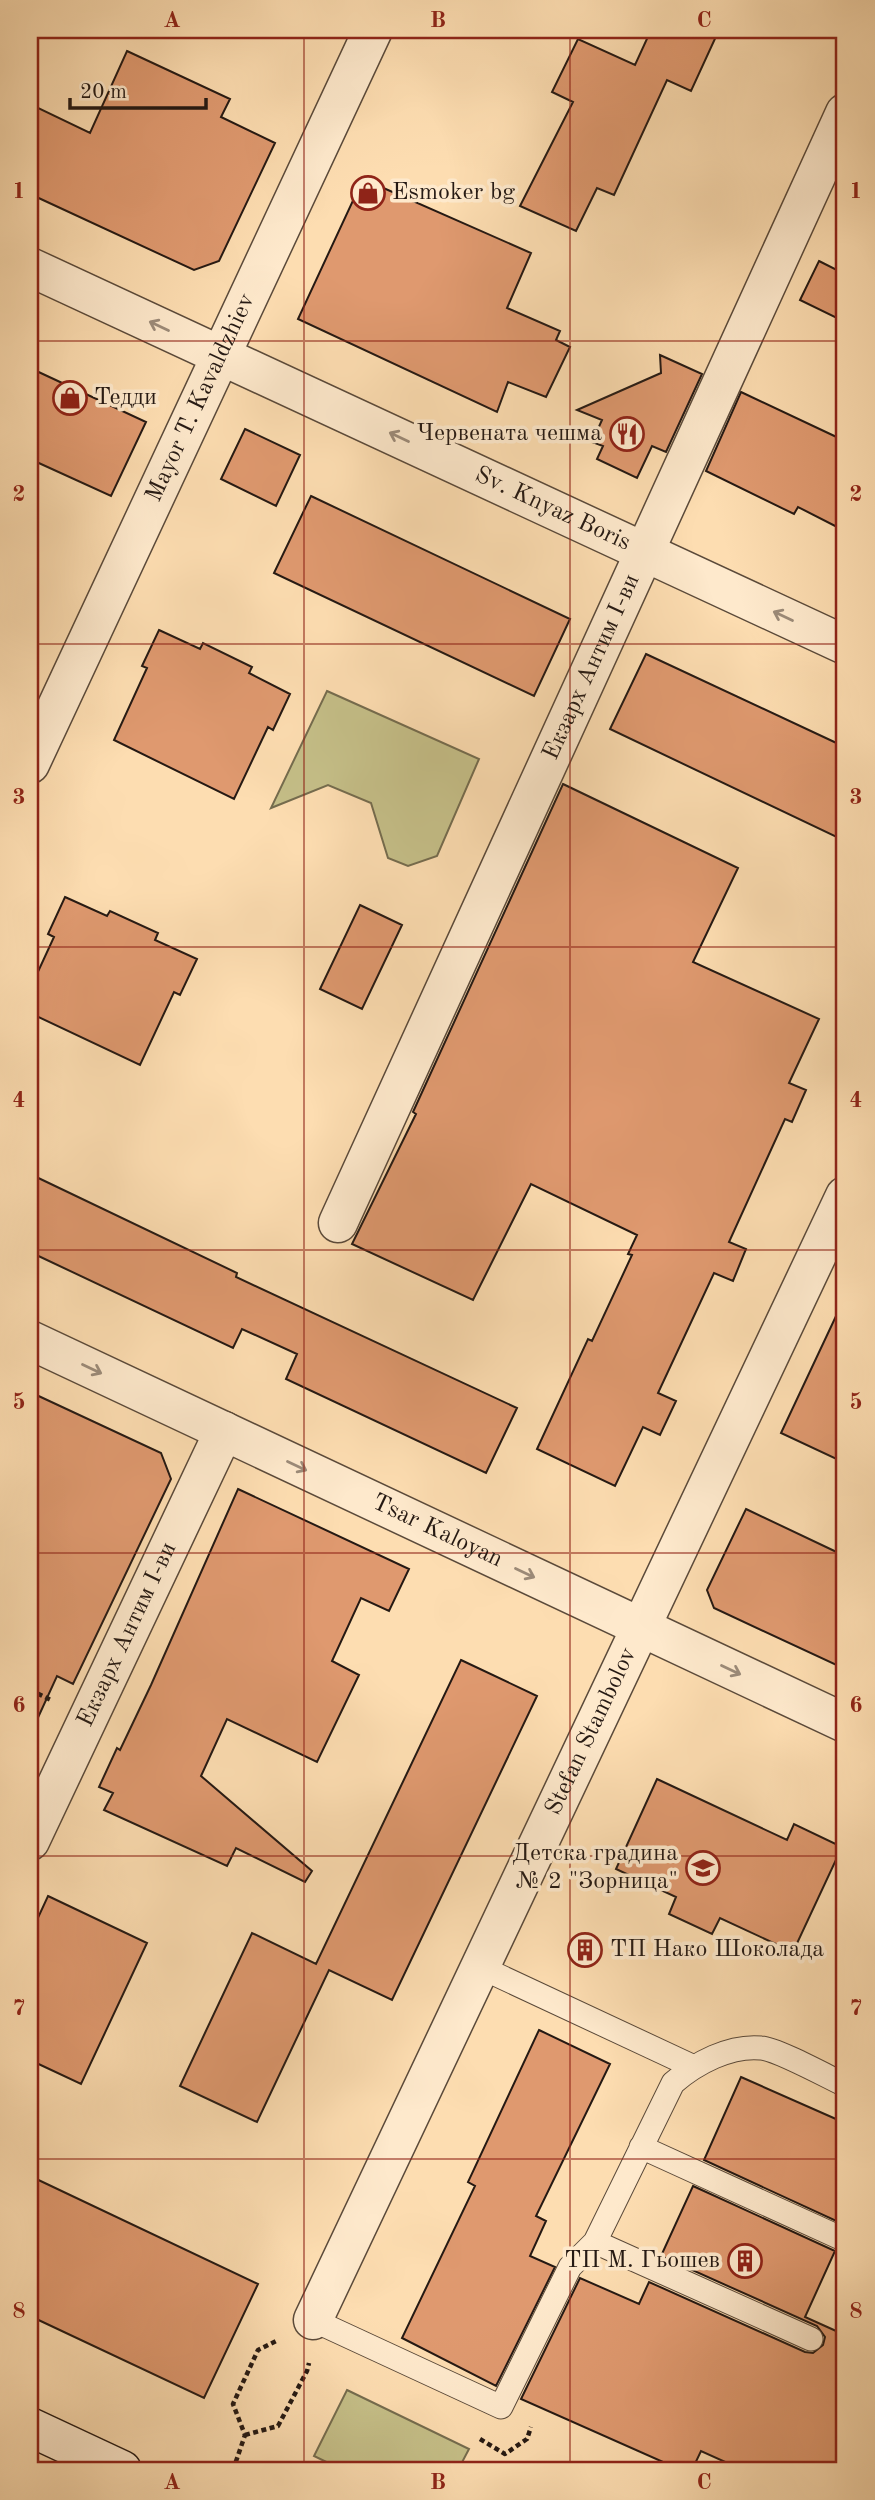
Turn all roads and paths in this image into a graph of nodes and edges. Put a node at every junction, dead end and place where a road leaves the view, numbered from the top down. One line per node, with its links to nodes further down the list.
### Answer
1 (373, 30): 4 (street, Mayor T. Kavaldzhiev)
2 (845, 113): 5 (street, Екзарх Антим I-ви)
3 (30, 267): 4 (street, Sv. Knyaz Boris, one-way to 3)
4 (221, 355): 5 (street, Sv. Knyaz Boris, one-way to 4); 7 (street, Mayor T. Kavaldzhiev)
5 (644, 551): 6 (street, Sv. Knyaz Boris, one-way to 5); 9 (street, Екзарх Антим I-ви)
6 (845, 645)
7 (30, 764)
8 (845, 1196): 12 (street, Stefan Stambolov)
9 (338, 1223)
10 (30, 1340): 11 (street, Tsar Kaloyan, one-way to 11)
11 (225, 1431): 12 (street, Tsar Kaloyan, one-way to 12); 14 (street, Екзарх Антим I-ви)
12 (641, 1628): 13 (street, Tsar Kaloyan, one-way to 13); 15 (street, Stefan Stambolov)
13 (845, 1723)
14 (30, 1841)
15 (480, 1967): 16 (lane); 21 (street, Stefan Stambolov)
16 (694, 2067): 17 (lane); 18 (lane)
17 (845, 2085)
18 (641, 2147): 19 (lane); 20 (lane)
19 (845, 2240)
20 (595, 2242): 21 (lane); 22 (lane)
21 (313, 2320): 24 (path); 24 (path)
22 (811, 2339)
23 (30, 2427): 25 (street)
24 (245, 2435): 26 (path)
25 (122, 2470)
26 (233, 2470)

